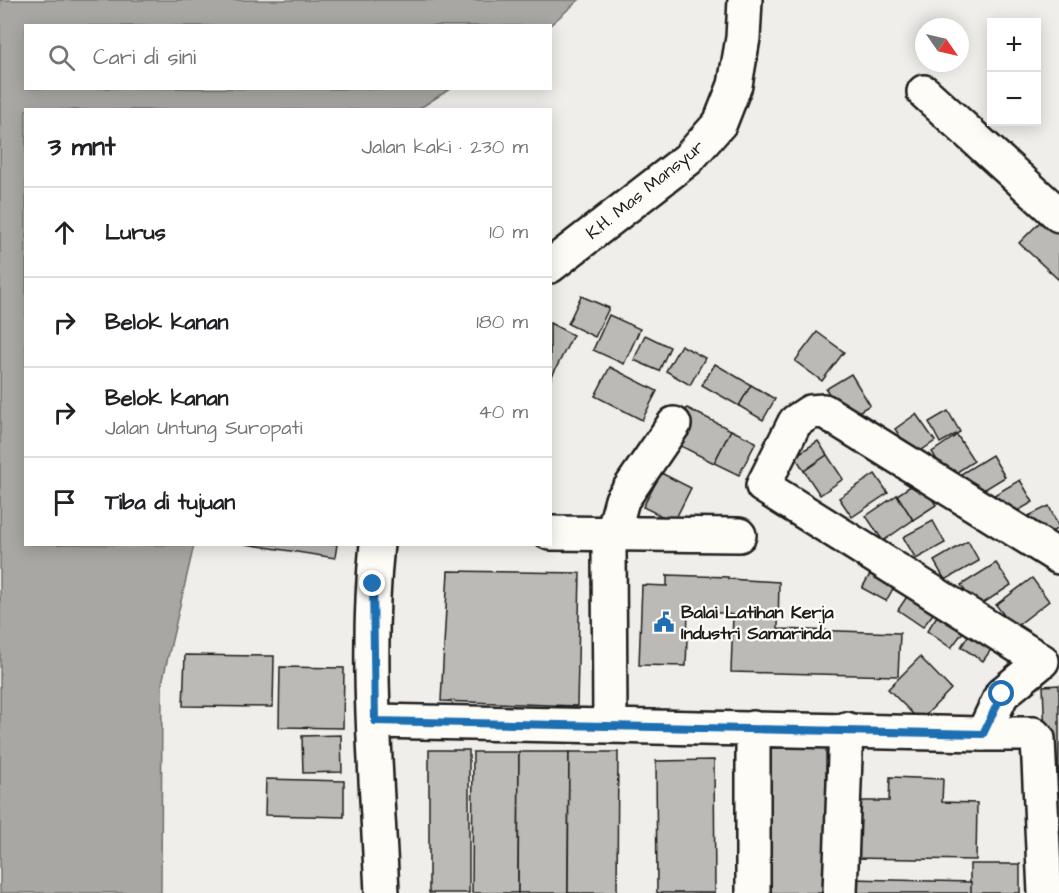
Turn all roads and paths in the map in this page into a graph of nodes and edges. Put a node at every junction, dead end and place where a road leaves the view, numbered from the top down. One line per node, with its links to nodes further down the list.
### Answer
1 (745, 0): 4 (street, K.H. Mas Mansyur)
2 (924, 92): 3 (street)
3 (1059, 215)
4 (552, 264)
5 (674, 424): 7 (street)
6 (552, 533): 7 (street)
7 (613, 534): 8 (street); 13 (street)
8 (739, 535)
9 (377, 546): 12 (street)
10 (1059, 557): 11 (street)
11 (1051, 659): 16 (street)
12 (375, 721): 13 (street); 17 (street)
13 (610, 724): 14 (street)
14 (753, 728): 15 (street); 18 (street)
15 (846, 729): 16 (street); 19 (street)
16 (983, 734): 20 (street)
17 (382, 893)
18 (753, 893)
19 (840, 893)
20 (1045, 893)

